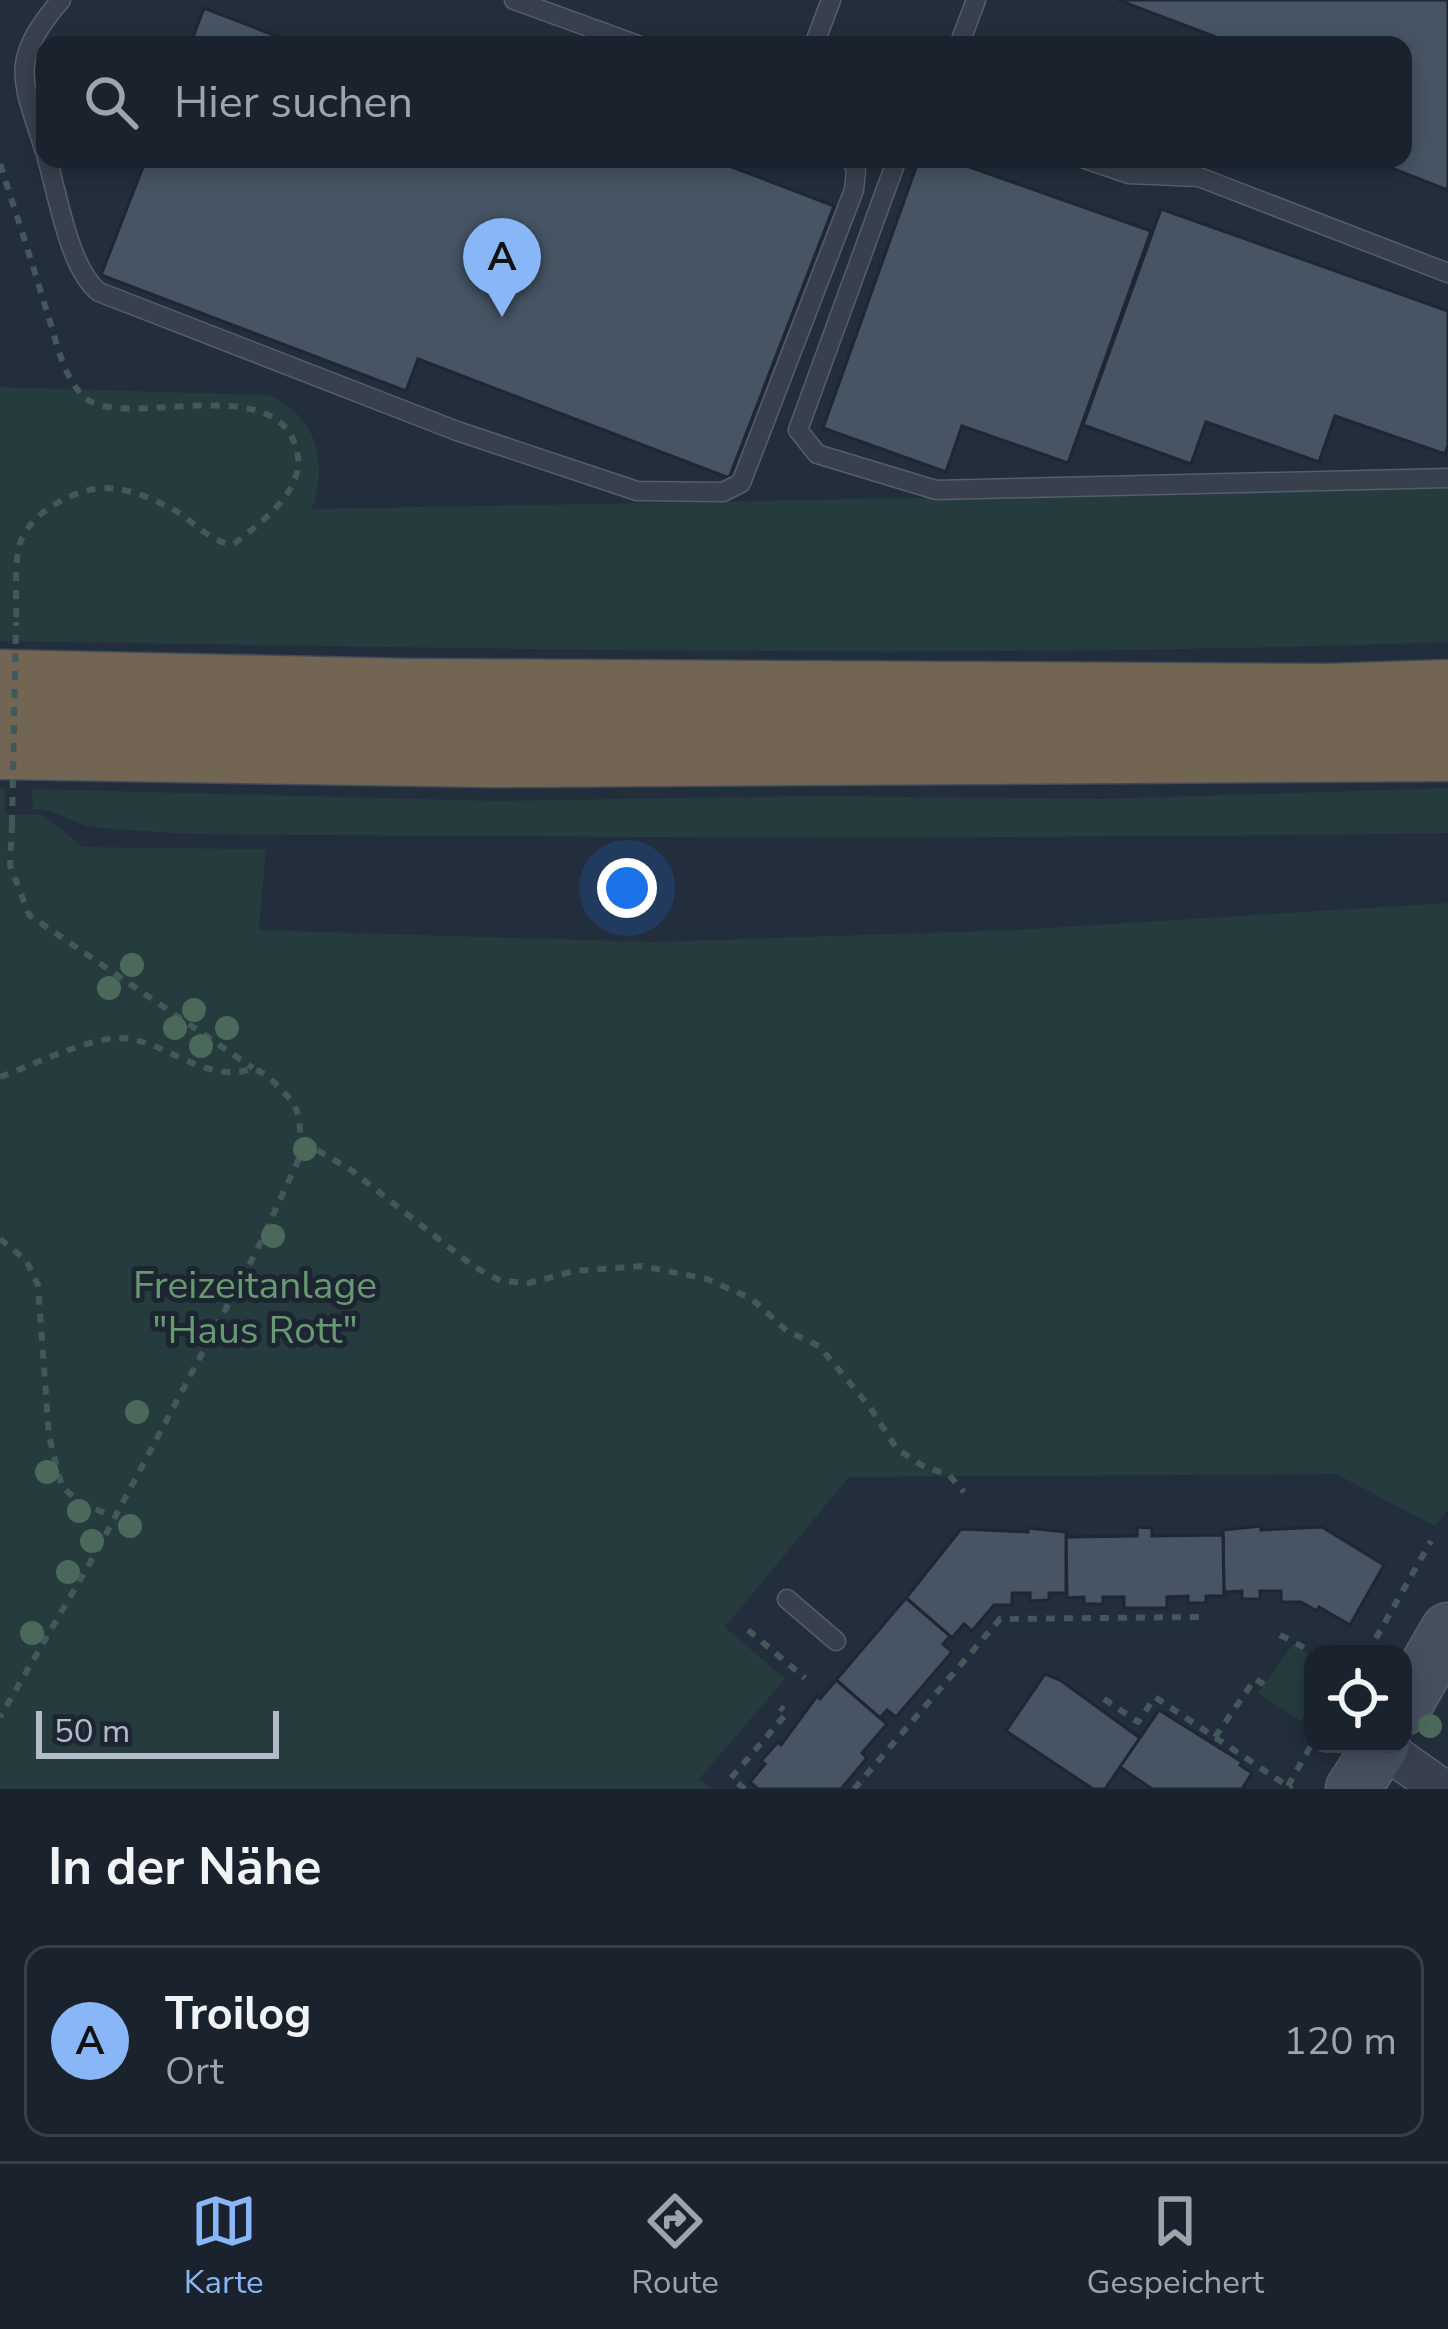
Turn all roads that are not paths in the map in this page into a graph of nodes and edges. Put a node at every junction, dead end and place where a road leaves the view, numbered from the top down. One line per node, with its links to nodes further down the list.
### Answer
1 (61, 0): 8 (lane)
2 (514, 0): 5 (lane)
3 (831, 0): 6 (lane)
4 (976, 0): 7 (lane)
5 (613, 36)
6 (817, 36)
7 (962, 36)
8 (36, 122)
9 (50, 168): 10 (lane)
10 (855, 168)
11 (894, 168): 14 (lane)
12 (1112, 168): 13 (lane)
13 (1448, 273)
14 (1448, 478)
15 (8, 653): 16 (highway)
16 (1448, 693)
17 (0, 746): 18 (highway)
18 (1448, 748)
19 (788, 1599): 21 (lane)
20 (1448, 1630): 22 (street)
21 (836, 1641)
22 (1412, 1692)
23 (1389, 1753): 24 (street)
24 (1442, 1789)

